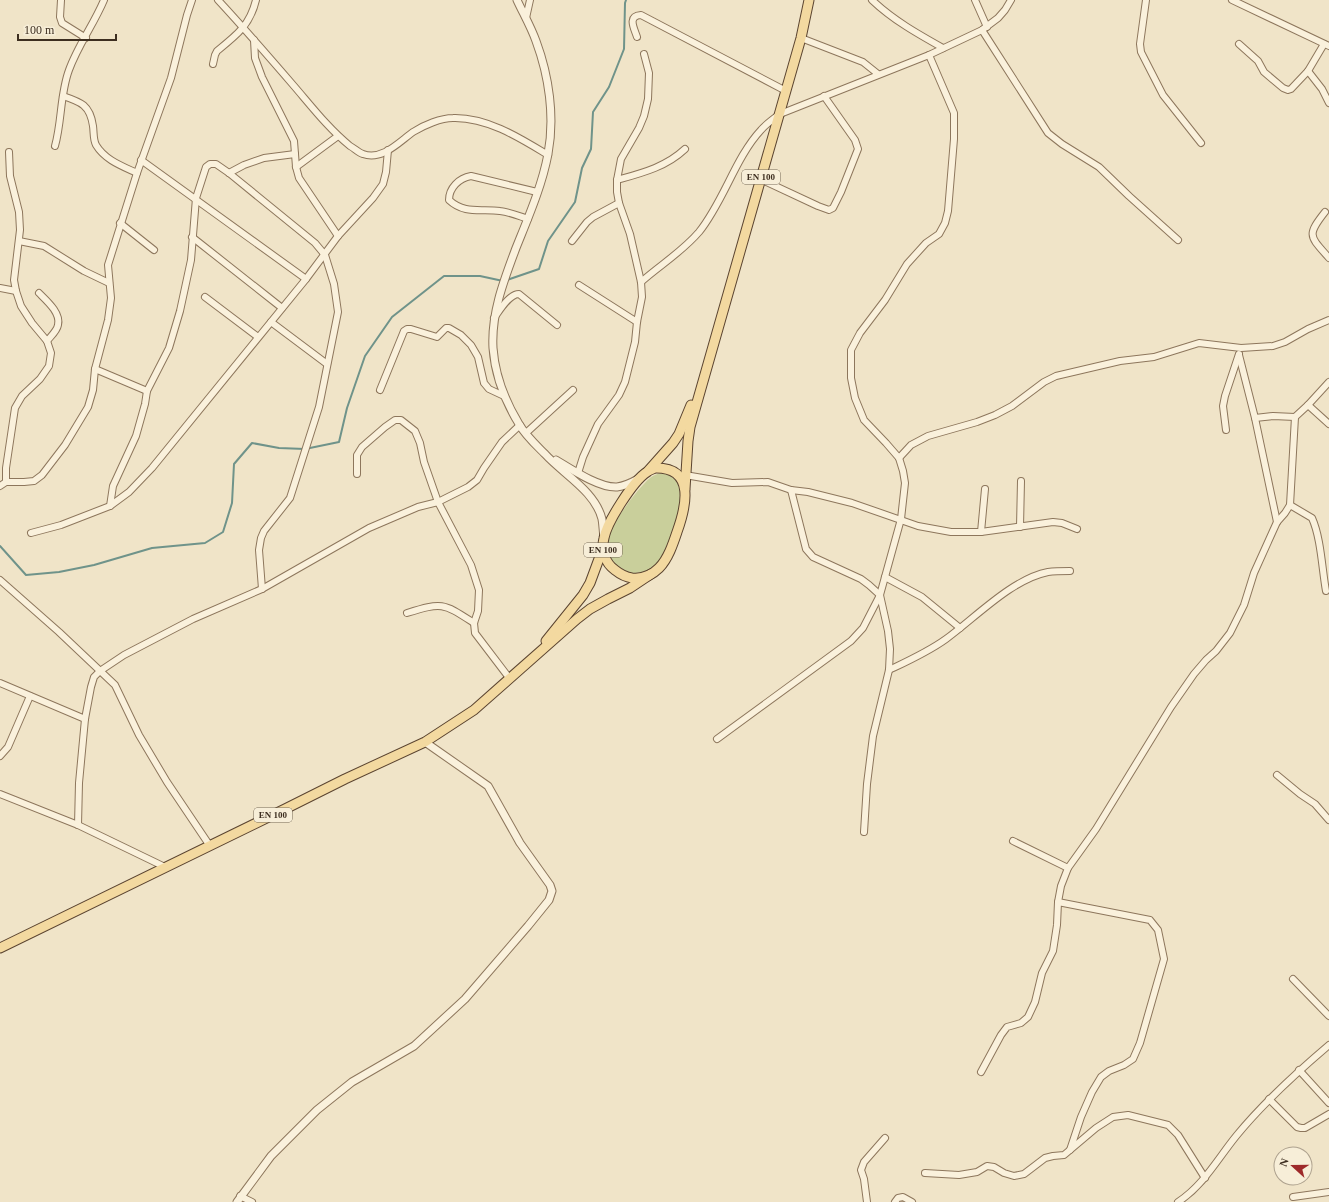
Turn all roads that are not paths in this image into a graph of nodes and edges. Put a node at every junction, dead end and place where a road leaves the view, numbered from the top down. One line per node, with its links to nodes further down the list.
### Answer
1 (62, 0): 18 (street)
2 (104, 0): 18 (street)
3 (192, 0): 42 (street)
4 (218, 0): 15 (street)
5 (256, 0): 15 (street)
6 (516, 0): 14 (street)
7 (530, 0): 14 (street)
8 (809, 0): 19 (main road, EN 100)
9 (872, 0): 23 (street)
10 (975, 0): 16 (street)
11 (1011, 0): 16 (street)
12 (1146, 0): 35 (street)
13 (1232, 0): 22 (street)
14 (526, 18): 41 (street)
15 (244, 28): 20 (street); 26 (street)
16 (984, 28): 23 (street); 56 (street)
17 (637, 37): 29 (street)
18 (86, 38): 30 (street)
19 (801, 38): 28 (street); 29 (main road, EN 100)
20 (254, 40): 34 (street); 40 (street)
21 (1239, 44): 27 (street)
22 (1326, 45): 27 (street)
23 (943, 48): 25 (street)
24 (644, 54): 47 (street)
25 (929, 55): 28 (street); 96 (street)
26 (213, 64)
27 (1308, 71): 32 (street)
28 (878, 74): 31 (street)
29 (786, 91): 33 (main road, EN 100)
30 (62, 96): 36 (street); 44 (street)
31 (824, 96): 33 (street); 46 (street)
32 (1329, 103)
33 (780, 114): 46 (main road, EN 100); 63 (street)
34 (338, 136): 38 (street); 43 (street)
35 (1201, 143)
36 (55, 146)
37 (685, 149): 47 (street)
38 (388, 150): 41 (street); 54 (street)
39 (9, 152): 57 (street)
40 (295, 154): 43 (street); 45 (street)
41 (548, 155): 48 (street)
42 (142, 160): 44 (street); 49 (street)
43 (296, 167): 54 (street)
44 (137, 173): 53 (street)
45 (229, 173): 49 (street); 60 (street)
46 (760, 179): 79 (main road, EN 100)
47 (617, 180): 50 (street)
48 (537, 192): 52 (street); 52 (street)
49 (196, 198): 55 (street); 62 (street)
50 (619, 203): 58 (street); 63 (street)
51 (1325, 212): 61 (street)
52 (528, 218): 71 (street)
53 (120, 223): 59 (street); 64 (street)
54 (338, 236): 60 (street)
55 (192, 237): 70 (street); 86 (street)
56 (1178, 240)
57 (19, 241): 64 (street); 67 (street)
58 (572, 241)
59 (154, 250)
60 (325, 255): 62 (street); 81 (street)
61 (1329, 258)
62 (306, 278): 70 (street)
63 (641, 282): 74 (street)
64 (109, 283): 82 (street)
65 (579, 285): 74 (street)
66 (0, 288): 67 (street)
67 (16, 291): 77 (street)
68 (39, 293): 77 (street)
69 (205, 297): 76 (street)
70 (282, 308): 73 (street)
71 (493, 319): 75 (street); 87 (street)
72 (1329, 320): 78 (street)
73 (271, 322): 76 (street); 81 (street)
74 (637, 322): 97 (street)
75 (557, 325)
76 (258, 337): 109 (street)
77 (47, 341): 102 (street)
78 (1241, 348): 80 (street); 96 (street)
79 (711, 353): 99 (main road, EN 100); 100 (main road, EN 100)
80 (1239, 355): 90 (street); 93 (street)
81 (327, 364): 122 (street)
82 (95, 369): 86 (street); 102 (street)
83 (1329, 382): 88 (street)
84 (380, 390): 87 (street)
85 (572, 390): 94 (street)
86 (146, 391): 109 (street)
87 (504, 396): 92 (street)
88 (1308, 406): 89 (street); 91 (street)
89 (1295, 417): 90 (street); 108 (street)
90 (1255, 418): 111 (street)
91 (1329, 424)
92 (520, 425): 94 (street); 107 (street)
93 (1226, 430)
94 (526, 433): 95 (street)
95 (545, 454): 97 (street); 116 (street)
96 (899, 458): 110 (street)
97 (578, 473): 99 (street)
98 (357, 474): 107 (street)
99 (644, 475): 104 (main road); 116 (main road, EN 100)
100 (685, 475): 104 (main road, EN 100); 106 (street)
101 (1021, 481): 112 (street)
102 (6, 482): 103 (street)
103 (0, 486)
104 (685, 489): 119 (main road, EN 100)
105 (985, 489): 114 (street)
106 (791, 490): 110 (street); 124 (street)
107 (438, 502): 122 (street); 126 (street)
108 (1290, 505): 111 (street); 123 (street)
109 (110, 506): 115 (street)
110 (900, 520): 114 (street); 120 (street)
111 (1277, 522): 146 (street)
112 (1020, 527): 113 (street); 114 (street)
113 (1077, 529)
114 (981, 532)
115 (31, 533)
116 (604, 537): 117 (main road, EN 100)
117 (603, 548): 119 (main road, EN 100); 128 (main road, EN 100)
118 (1070, 571): 127 (street)
119 (651, 574): 128 (main road, EN 100)
120 (885, 577): 124 (street); 127 (street)
121 (0, 580): 130 (street)
122 (262, 589): 130 (street)
123 (1326, 591)
124 (880, 595): 129 (street); 135 (street)
125 (407, 613): 126 (street)
126 (474, 622): 131 (street)
127 (960, 628): 129 (street)
128 (531, 659): 131 (main road, EN 100)
129 (889, 670): 142 (street)
130 (100, 671): 134 (street); 144 (street)
131 (510, 678): 136 (main road, EN 100)
132 (0, 683): 133 (street)
133 (30, 696): 134 (street); 137 (street)
134 (85, 719): 141 (street)
135 (717, 739)
136 (425, 742): 144 (main road, EN 100); 163 (street)
137 (0, 756)
138 (1277, 775): 140 (street)
139 (0, 794): 141 (street)
140 (1329, 820)
141 (78, 825): 145 (street)
142 (864, 832)
143 (1013, 841): 146 (street)
144 (210, 846): 145 (main road, EN 100)
145 (165, 867): 148 (main road, EN 100)
146 (1068, 868): 147 (street)
147 (1058, 902): 153 (street); 158 (street)
148 (0, 948)
149 (1293, 979): 150 (street)
150 (1329, 1016)
151 (1329, 1045): 152 (street)
152 (1299, 1070): 154 (street); 155 (street)
153 (982, 1072)
154 (1269, 1099): 156 (street); 160 (street)
155 (1329, 1103)
156 (1329, 1114)
157 (885, 1138): 165 (street)
158 (1070, 1150): 159 (street); 160 (street)
159 (925, 1173)
160 (1205, 1178): 168 (street)
161 (1329, 1192): 162 (street)
162 (1292, 1197)
163 (238, 1199): 164 (street)
164 (252, 1202)
165 (867, 1202)
166 (895, 1202): 167 (street)
167 (912, 1202)
168 (1178, 1202)

